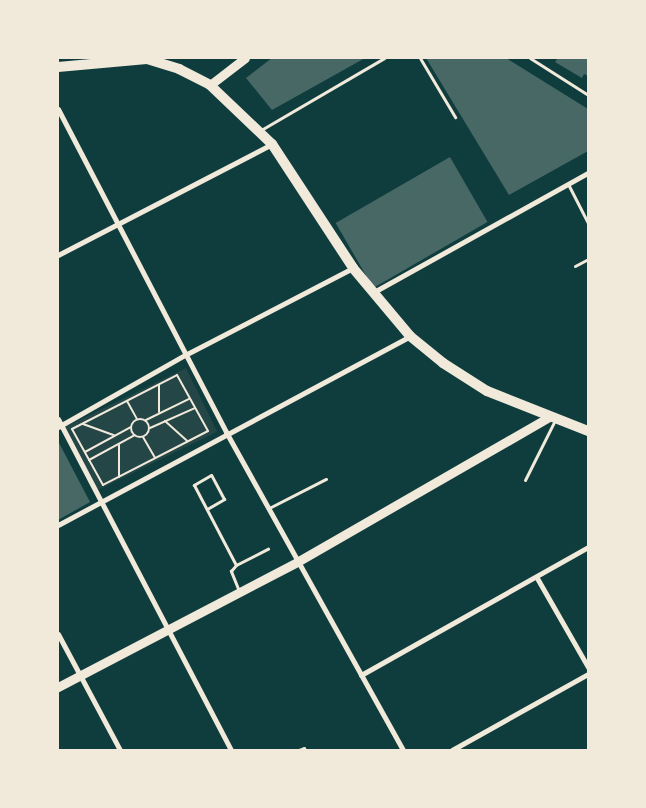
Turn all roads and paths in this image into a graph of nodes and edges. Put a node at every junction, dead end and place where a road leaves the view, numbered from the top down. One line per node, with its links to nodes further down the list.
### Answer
1 (147, 58): 6 (main road); 7 (main road)
2 (245, 58): 7 (main road)
3 (384, 58): 11 (lane)
4 (420, 58): 10 (lane)
5 (530, 58): 8 (lane)
6 (58, 67)
7 (210, 86): 11 (main road)
8 (588, 94)
9 (58, 109): 16 (street)
10 (454, 117)
11 (260, 131): 12 (main road)
12 (272, 144): 16 (street); 20 (main road)
13 (588, 173): 14 (street)
14 (568, 184): 15 (lane); 21 (street)
15 (588, 222)
16 (115, 224): 17 (street); 23 (street)
17 (58, 255)
18 (588, 259): 19 (lane)
19 (576, 266)
20 (353, 268): 21 (main road); 23 (street)
21 (371, 294): 22 (main road)
22 (410, 336): 29 (main road); 39 (street)
23 (185, 355): 35 (street); 39 (street)
24 (158, 385): 25 (path); 26 (path); 28 (path)
25 (190, 398): 27 (path); 28 (path)
26 (126, 401): 31 (path); 34 (path)
27 (195, 408): 33 (path); 43 (path)
28 (159, 413): 32 (path)
29 (552, 418): 38 (main road); 50 (lane); 57 (main road)
30 (58, 419): 35 (street)
31 (136, 419): 32 (path); 36 (path)
32 (146, 420): 37 (path)
33 (165, 421): 37 (path); 43 (path)
34 (83, 424): 40 (path); 45 (path)
35 (59, 426): 51 (street)
36 (131, 427): 40 (path); 41 (path)
37 (150, 428): 42 (path)
38 (588, 431)
39 (226, 432): 51 (street); 52 (street)
40 (116, 435): 45 (path)
41 (135, 436): 42 (path); 44 (path)
42 (143, 437): 46 (path)
43 (187, 441): 46 (path)
44 (119, 444): 47 (path); 48 (path)
45 (85, 452): 47 (path)
46 (155, 458): 48 (path)
47 (89, 460): 48 (path)
48 (119, 477)
49 (326, 479): 52 (lane)
50 (526, 480)
51 (101, 501): 54 (street); 61 (street)
52 (268, 508): 57 (street)
53 (207, 509): 53 (lane); 58 (lane)
54 (58, 525)
55 (588, 547): 59 (street)
56 (268, 549): 58 (lane)
57 (297, 562): 60 (main road); 66 (street)
58 (236, 565): 60 (lane)
59 (537, 578): 63 (street); 66 (street)
60 (240, 591): 61 (main road)
61 (169, 627): 65 (main road); 69 (street)
62 (58, 634): 65 (street)
63 (588, 667)
64 (588, 674): 73 (street)
65 (79, 675): 67 (main road); 68 (street)
66 (361, 675): 72 (street)
67 (58, 687)
68 (120, 750)
69 (232, 750)
70 (298, 750): 71 (lane)
71 (305, 750)
72 (403, 750)
73 (452, 750)

